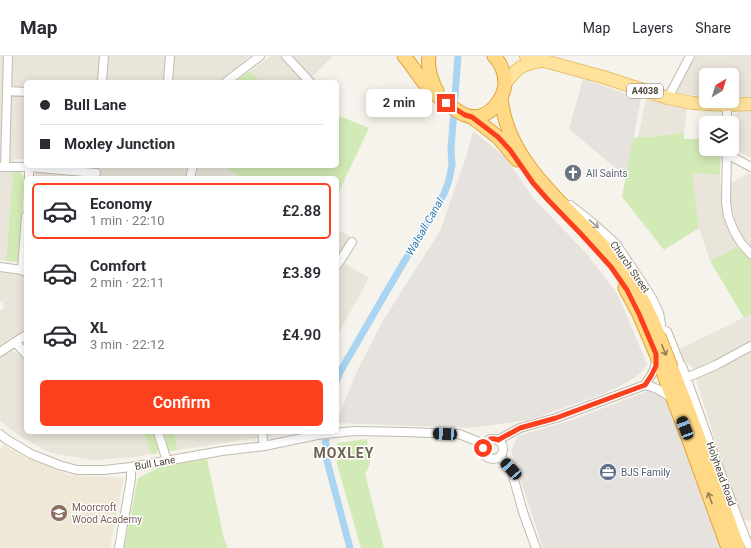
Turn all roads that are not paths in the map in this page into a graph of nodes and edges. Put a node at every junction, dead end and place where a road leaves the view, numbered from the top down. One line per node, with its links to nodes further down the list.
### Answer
1 (8, 56): 19 (street)
2 (104, 56): 14 (street)
3 (170, 56): 15 (street)
4 (260, 56): 16 (street)
5 (286, 56): 17 (street)
6 (404, 56): 13 (highway)
7 (412, 56): 13 (highway)
8 (429, 56): 23 (highway)
9 (494, 56): 18 (highway)
10 (526, 56): 12 (main road, A4038)
11 (690, 56): 22 (street)
12 (542, 61): 18 (main road); 22 (main road, A4038)
13 (418, 73): 23 (highway)
14 (102, 80)
15 (168, 80)
16 (229, 80)
17 (308, 80)
18 (505, 84): 21 (highway)
19 (7, 91): 20 (street); 30 (street)
20 (24, 92)
21 (501, 98): 27 (highway); 40 (highway, one-way to 40)
22 (668, 98): 24 (main road, A4038)
23 (443, 101): 27 (highway)
24 (699, 103)
25 (739, 104): 26 (main road, A4038)
26 (751, 104)
27 (468, 116): 46 (highway)
28 (727, 156): 36 (street)
29 (733, 156): 32 (street)
30 (2, 167): 31 (street)
31 (24, 167)
32 (751, 167)
33 (42, 168): 34 (street)
34 (96, 172)
35 (352, 242): 37 (street)
36 (751, 254)
37 (339, 262)
38 (0, 267): 39 (street)
39 (24, 271)
40 (659, 330): 47 (street); 62 (highway, one-way to 62)
41 (24, 337): 42 (street)
42 (15, 342): 44 (street); 45 (street)
43 (751, 346): 48 (street)
44 (0, 352)
45 (24, 352)
46 (656, 354): 49 (street); 50 (highway)
47 (682, 366): 48 (street, Holyhead Road)
48 (686, 378): 62 (street, Holyhead Road)
49 (645, 385): 50 (street); 56 (street)
50 (674, 400): 65 (highway, one-way to 50)
51 (339, 432): 57 (street)
52 (0, 434): 61 (street, Bull Lane)
53 (159, 434): 60 (street)
54 (262, 434): 58 (street)
55 (323, 434): 58 (street, Bull Lane)
56 (498, 440): 57 (street); 59 (street)
57 (484, 444): 59 (street)
58 (264, 446): 60 (street, Bull Lane)
59 (500, 457): 64 (street)
60 (167, 461): 61 (street, Bull Lane)
61 (131, 467): 63 (street)
62 (744, 539): 66 (street, Holyhead Road)
63 (119, 548)
64 (536, 548)
65 (728, 548)
66 (750, 548)

